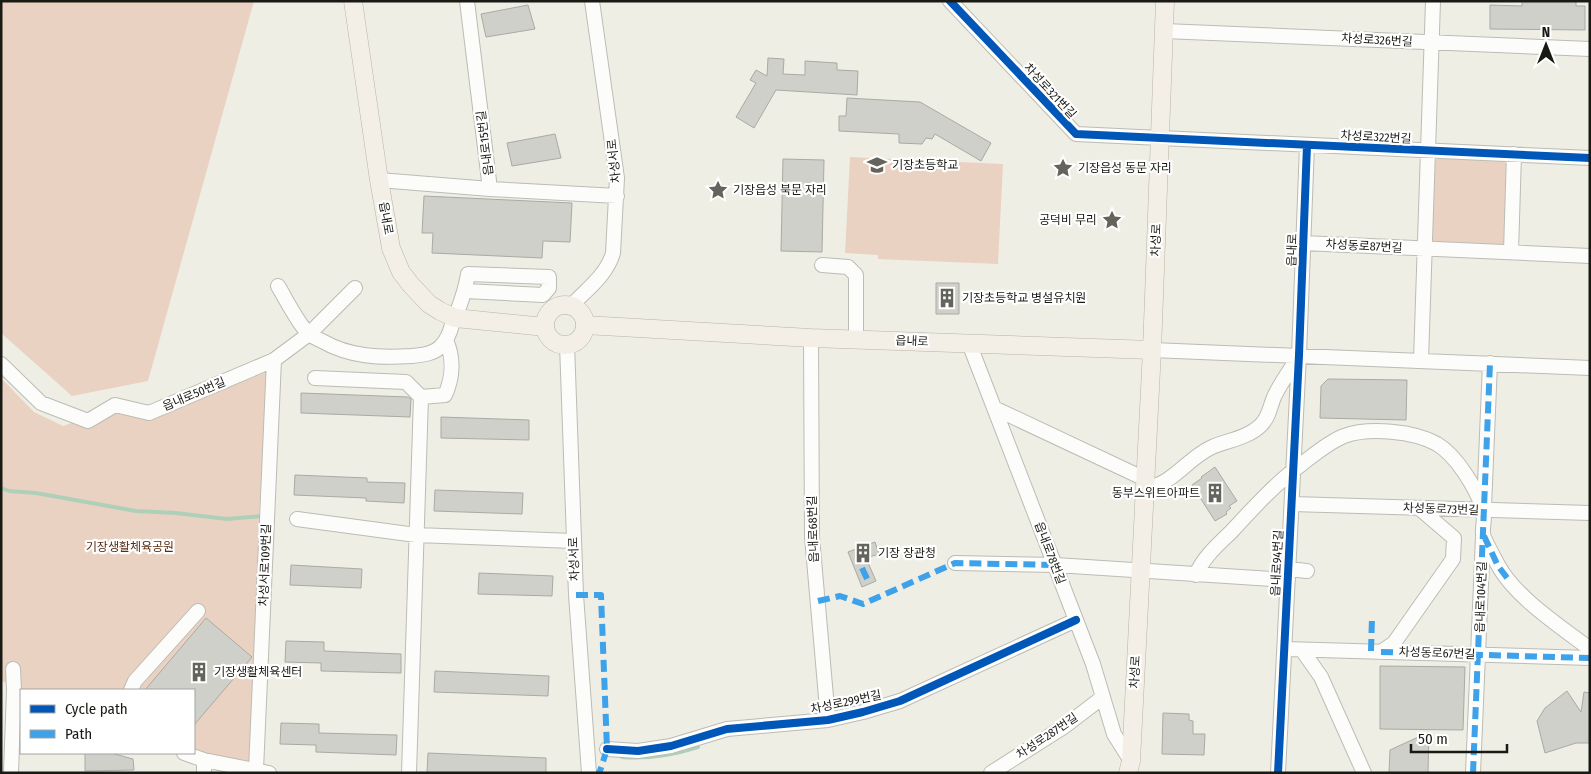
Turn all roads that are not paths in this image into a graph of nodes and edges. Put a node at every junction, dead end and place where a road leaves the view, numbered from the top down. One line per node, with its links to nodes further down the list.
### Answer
1 (353, 1): 16 (main road, 읍내로)
2 (467, 1): 17 (street, 읍내로15번길)
3 (592, 1): 18 (street, 차성서로)
4 (950, 1): 11 (street, 차성로321번길)
5 (1158, 1): 6 (street, 차성로)
6 (1165, 1): 8 (main road, 차성로)
7 (1433, 1): 9 (street)
8 (1164, 31): 9 (street, 차성로326번길); 11 (main road, 차성로)
9 (1432, 43): 10 (street, 차성로326번길); 13 (street)
10 (1590, 49)
11 (1161, 139): 12 (street, 차성로322번길); 37 (main road, 차성로)
12 (1307, 145): 13 (street, 차성로322번길); 19 (street, 읍내로)
13 (1428, 150): 14 (street, 차성로322번길); 20 (street)
14 (1514, 154): 15 (street, 차성로322번길); 21 (street)
15 (1590, 158)
16 (379, 180): 17 (street); 28 (main road, 읍내로)
17 (490, 189): 18 (street, 읍내로15번길)
18 (616, 196): 27 (street, 차성서로)
19 (1303, 243): 20 (street, 차성동로87번길); 38 (street, 읍내로)
20 (1424, 248): 21 (street, 차성동로87번길); 40 (street)
21 (1511, 252): 22 (street, 차성동로87번길)
22 (1590, 256)
23 (822, 265): 33 (street)
24 (278, 286): 31 (street)
25 (355, 288): 31 (street, 읍내로50번길)
26 (465, 291): 26 (street); 28 (street)
27 (571, 306): 29 (main road); 30 (main road)
28 (455, 318): 30 (main road, 읍내로); 34 (street)
29 (585, 325): 32 (main road, 읍내로); 36 (main road)
30 (545, 327): 36 (main road)
31 (309, 334): 34 (street); 39 (street, 읍내로50번길)
32 (811, 338): 33 (main road, 읍내로); 75 (street, 읍내로68번길)
33 (856, 339): 35 (main road, 읍내로)
34 (446, 340): 45 (street)
35 (969, 343): 37 (main road, 읍내로); 46 (street, 읍내로78번길)
36 (566, 344): 56 (street, 차성서로)
37 (1152, 350): 38 (street, 읍내로); 48 (main road, 차성로)
38 (1299, 355): 40 (street, 읍내로); 47 (street, 읍내로94번길); 48 (street)
39 (274, 360): 42 (street, 읍내로50번길); 80 (street, 차성서로109번길)
40 (1421, 360): 41 (street, 읍내로)
41 (1490, 363): 43 (street, 읍내로); 51 (street, 읍내로104번길)
42 (1, 364)
43 (1590, 368)
44 (314, 378): 45 (street)
45 (421, 397): 54 (street)
46 (994, 408): 48 (street); 58 (street, 읍내로78번길)
47 (1294, 470): 49 (street, 읍내로94번길); 51 (street, 읍내로104번길); 61 (street)
48 (1145, 483): 60 (main road, 차성로)
49 (1292, 504): 50 (street, 차성동로73번길); 62 (street, 읍내로94번길)
50 (1419, 508): 51 (street, 차성동로73번길); 68 (street)
51 (1484, 510): 52 (street, 차성동로73번길); 55 (street, 읍내로104번길)
52 (1590, 513)
53 (297, 519): 54 (street)
54 (416, 535): 56 (street); 82 (street)
55 (1483, 535): 66 (street); 69 (street, 읍내로104번길)
56 (573, 541): 83 (street, 차성서로)
57 (955, 563): 58 (street)
58 (1056, 565): 60 (street); 64 (street, 읍내로78번길)
59 (1307, 570): 62 (street)
60 (1140, 571): 61 (street); 79 (main road, 차성로)
61 (1196, 575): 62 (street)
62 (1288, 575): 65 (street, 읍내로94번길)
63 (198, 610): 72 (street)
64 (1076, 620): 74 (street, 읍내로78번길); 75 (street, 차성로299번길)
65 (1284, 649): 67 (street, 차성동로67번길); 85 (street, 읍내로94번길)
66 (1590, 649)
67 (1302, 650): 68 (street, 차성동로67번길); 86 (street)
68 (1380, 652): 69 (street, 차성동로67번길)
69 (1478, 655): 70 (street, 차성동로67번길); 87 (street, 읍내로104번길)
70 (1590, 658)
71 (13, 669): 73 (street)
72 (131, 689)
73 (12, 691): 81 (street)
74 (1103, 697): 79 (street, 읍내로78번길); 84 (street, 차성로287번길)
75 (828, 720): 76 (street, 차성로299번길)
76 (607, 749)
77 (186, 754): 78 (street, 차성서로109번길)
78 (204, 766): 80 (street, 차성서로109번길)
79 (1130, 767)
80 (263, 771)
81 (11, 773)
82 (410, 773)
83 (589, 773)
84 (991, 773)
85 (1278, 773)
86 (1364, 773)
87 (1474, 773)

